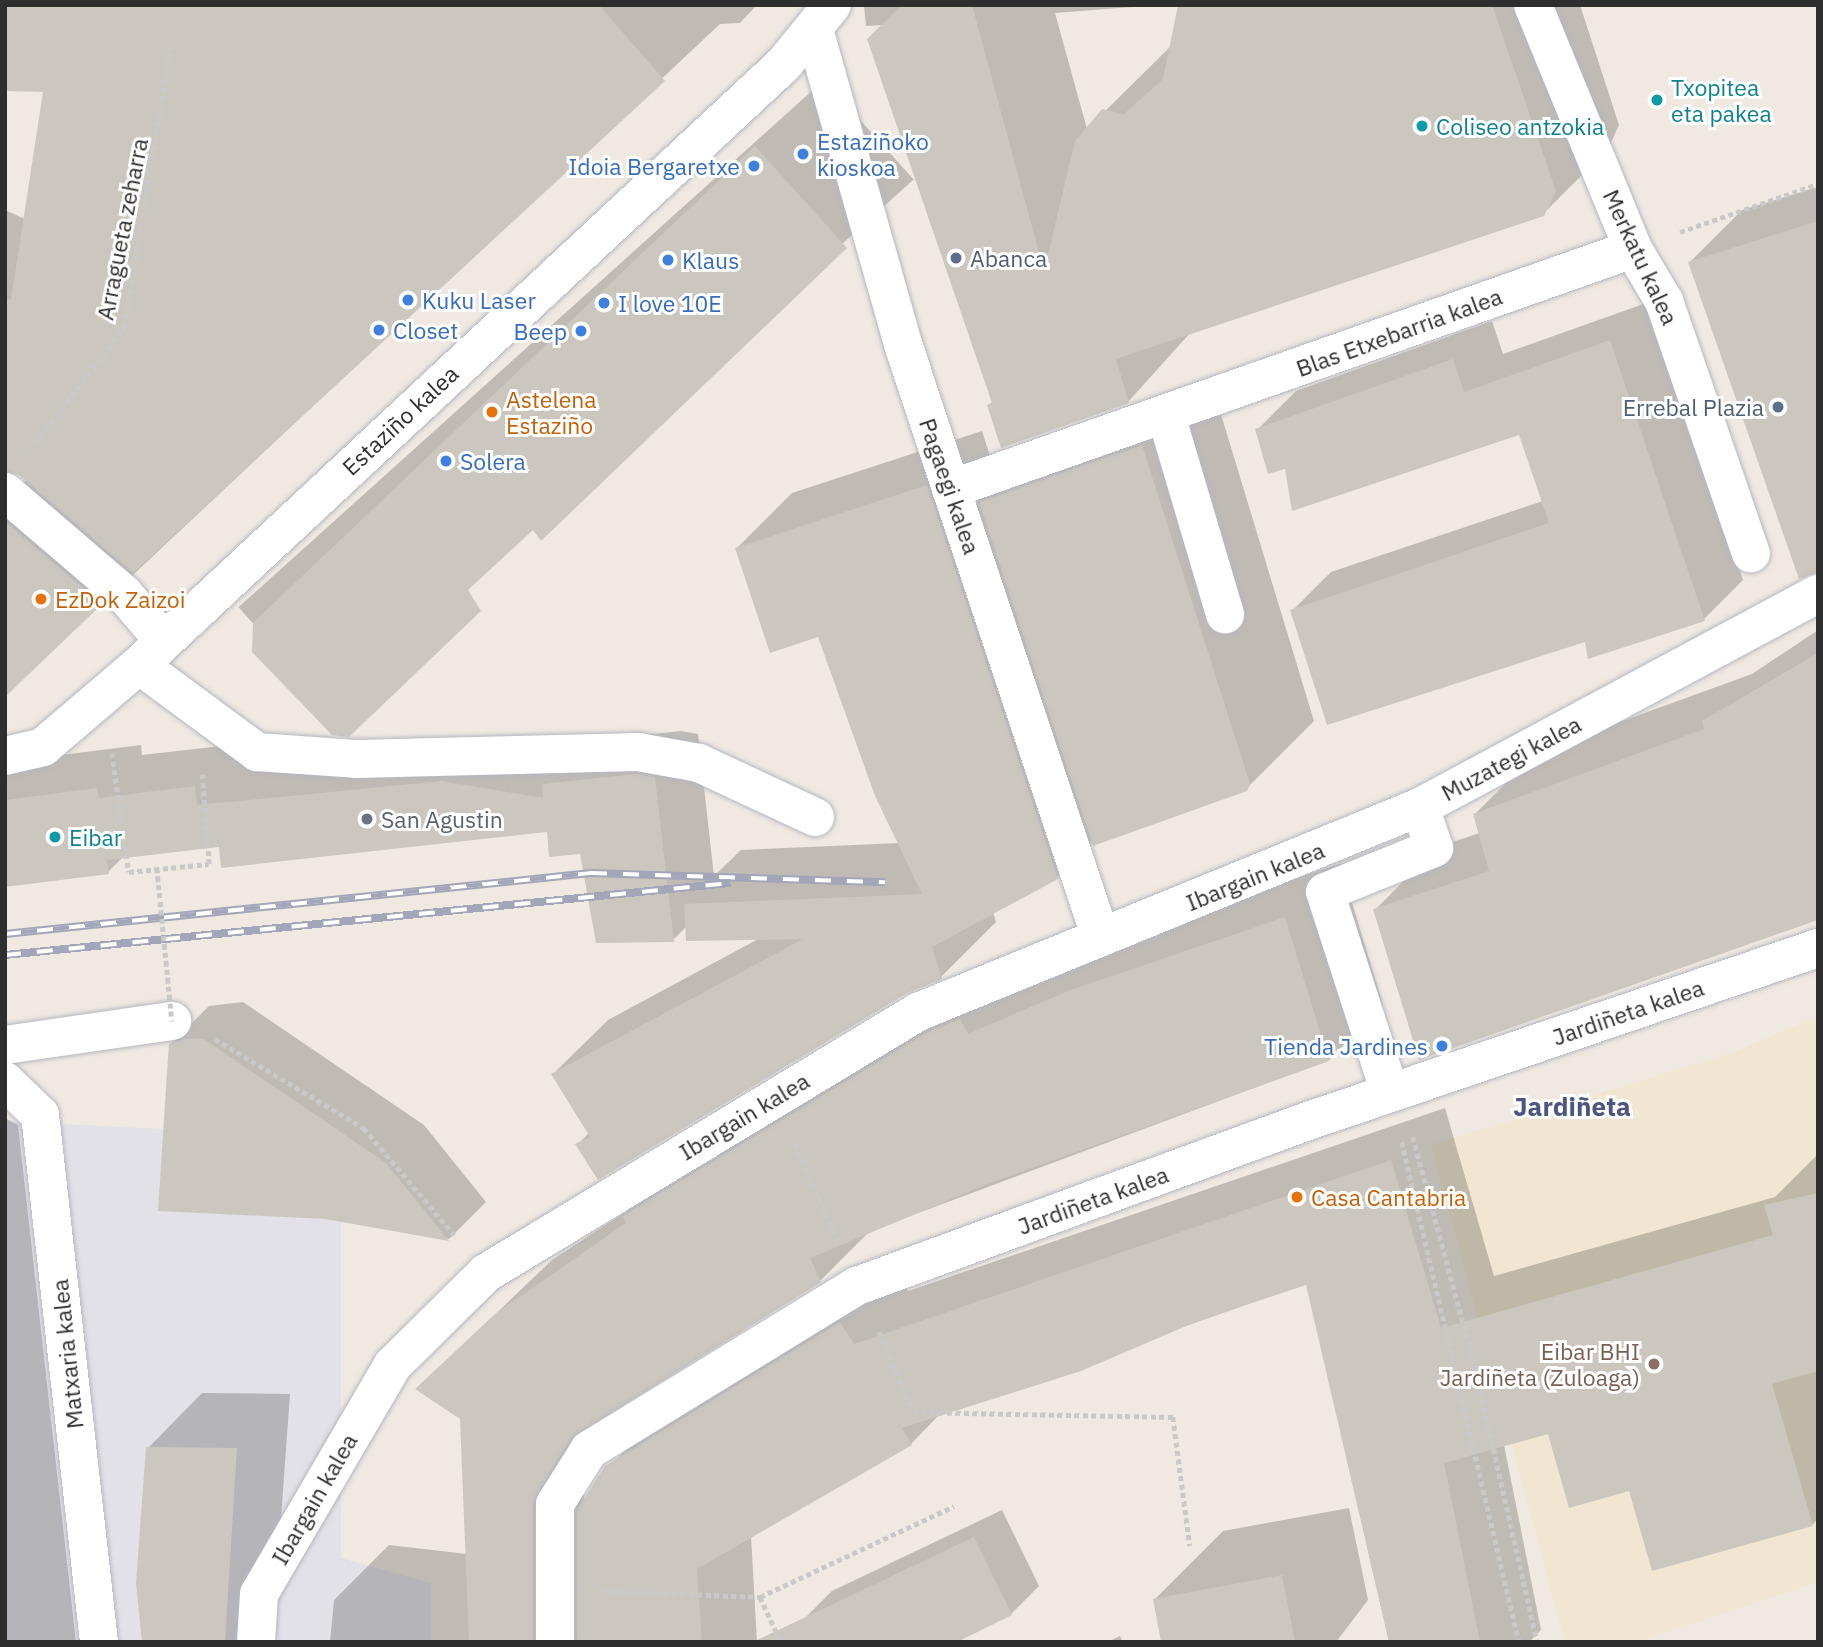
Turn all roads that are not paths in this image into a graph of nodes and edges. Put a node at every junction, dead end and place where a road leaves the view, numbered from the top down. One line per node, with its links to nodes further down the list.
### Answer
1 (1533, 5): 3 (street, Merkatu kalea)
2 (824, 19): 5 (street, Pagaegi kalea); 10 (street, Estaziño kalea)
3 (1633, 249): 4 (street, Blas Etxebarria kalea); 7 (street, Merkatu kalea)
4 (1166, 415): 5 (street, Blas Etxebarria kalea); 9 (street)
5 (951, 489): 14 (street, Pagaegi kalea)
6 (5, 492): 10 (street)
7 (1751, 553)
8 (1818, 594): 12 (street, Muzategi kalea)
9 (1225, 614)
10 (151, 652): 11 (street, Estaziño kalea); 13 (street)
11 (5, 755)
12 (1420, 807): 14 (street, Ibargain kalea); 19 (street, Muzategi kalea)
13 (816, 817)
14 (1100, 936): 21 (street, Ibargain kalea)
15 (1818, 948): 19 (street, Jardiñeta kalea)
16 (189, 1027): 17 (street)
17 (5, 1045)
18 (5, 1081): 20 (street, Matxaria kalea)
19 (1395, 1091): 22 (street, Jardiñeta kalea)
20 (99, 1642)
21 (256, 1642)
22 (555, 1642)

